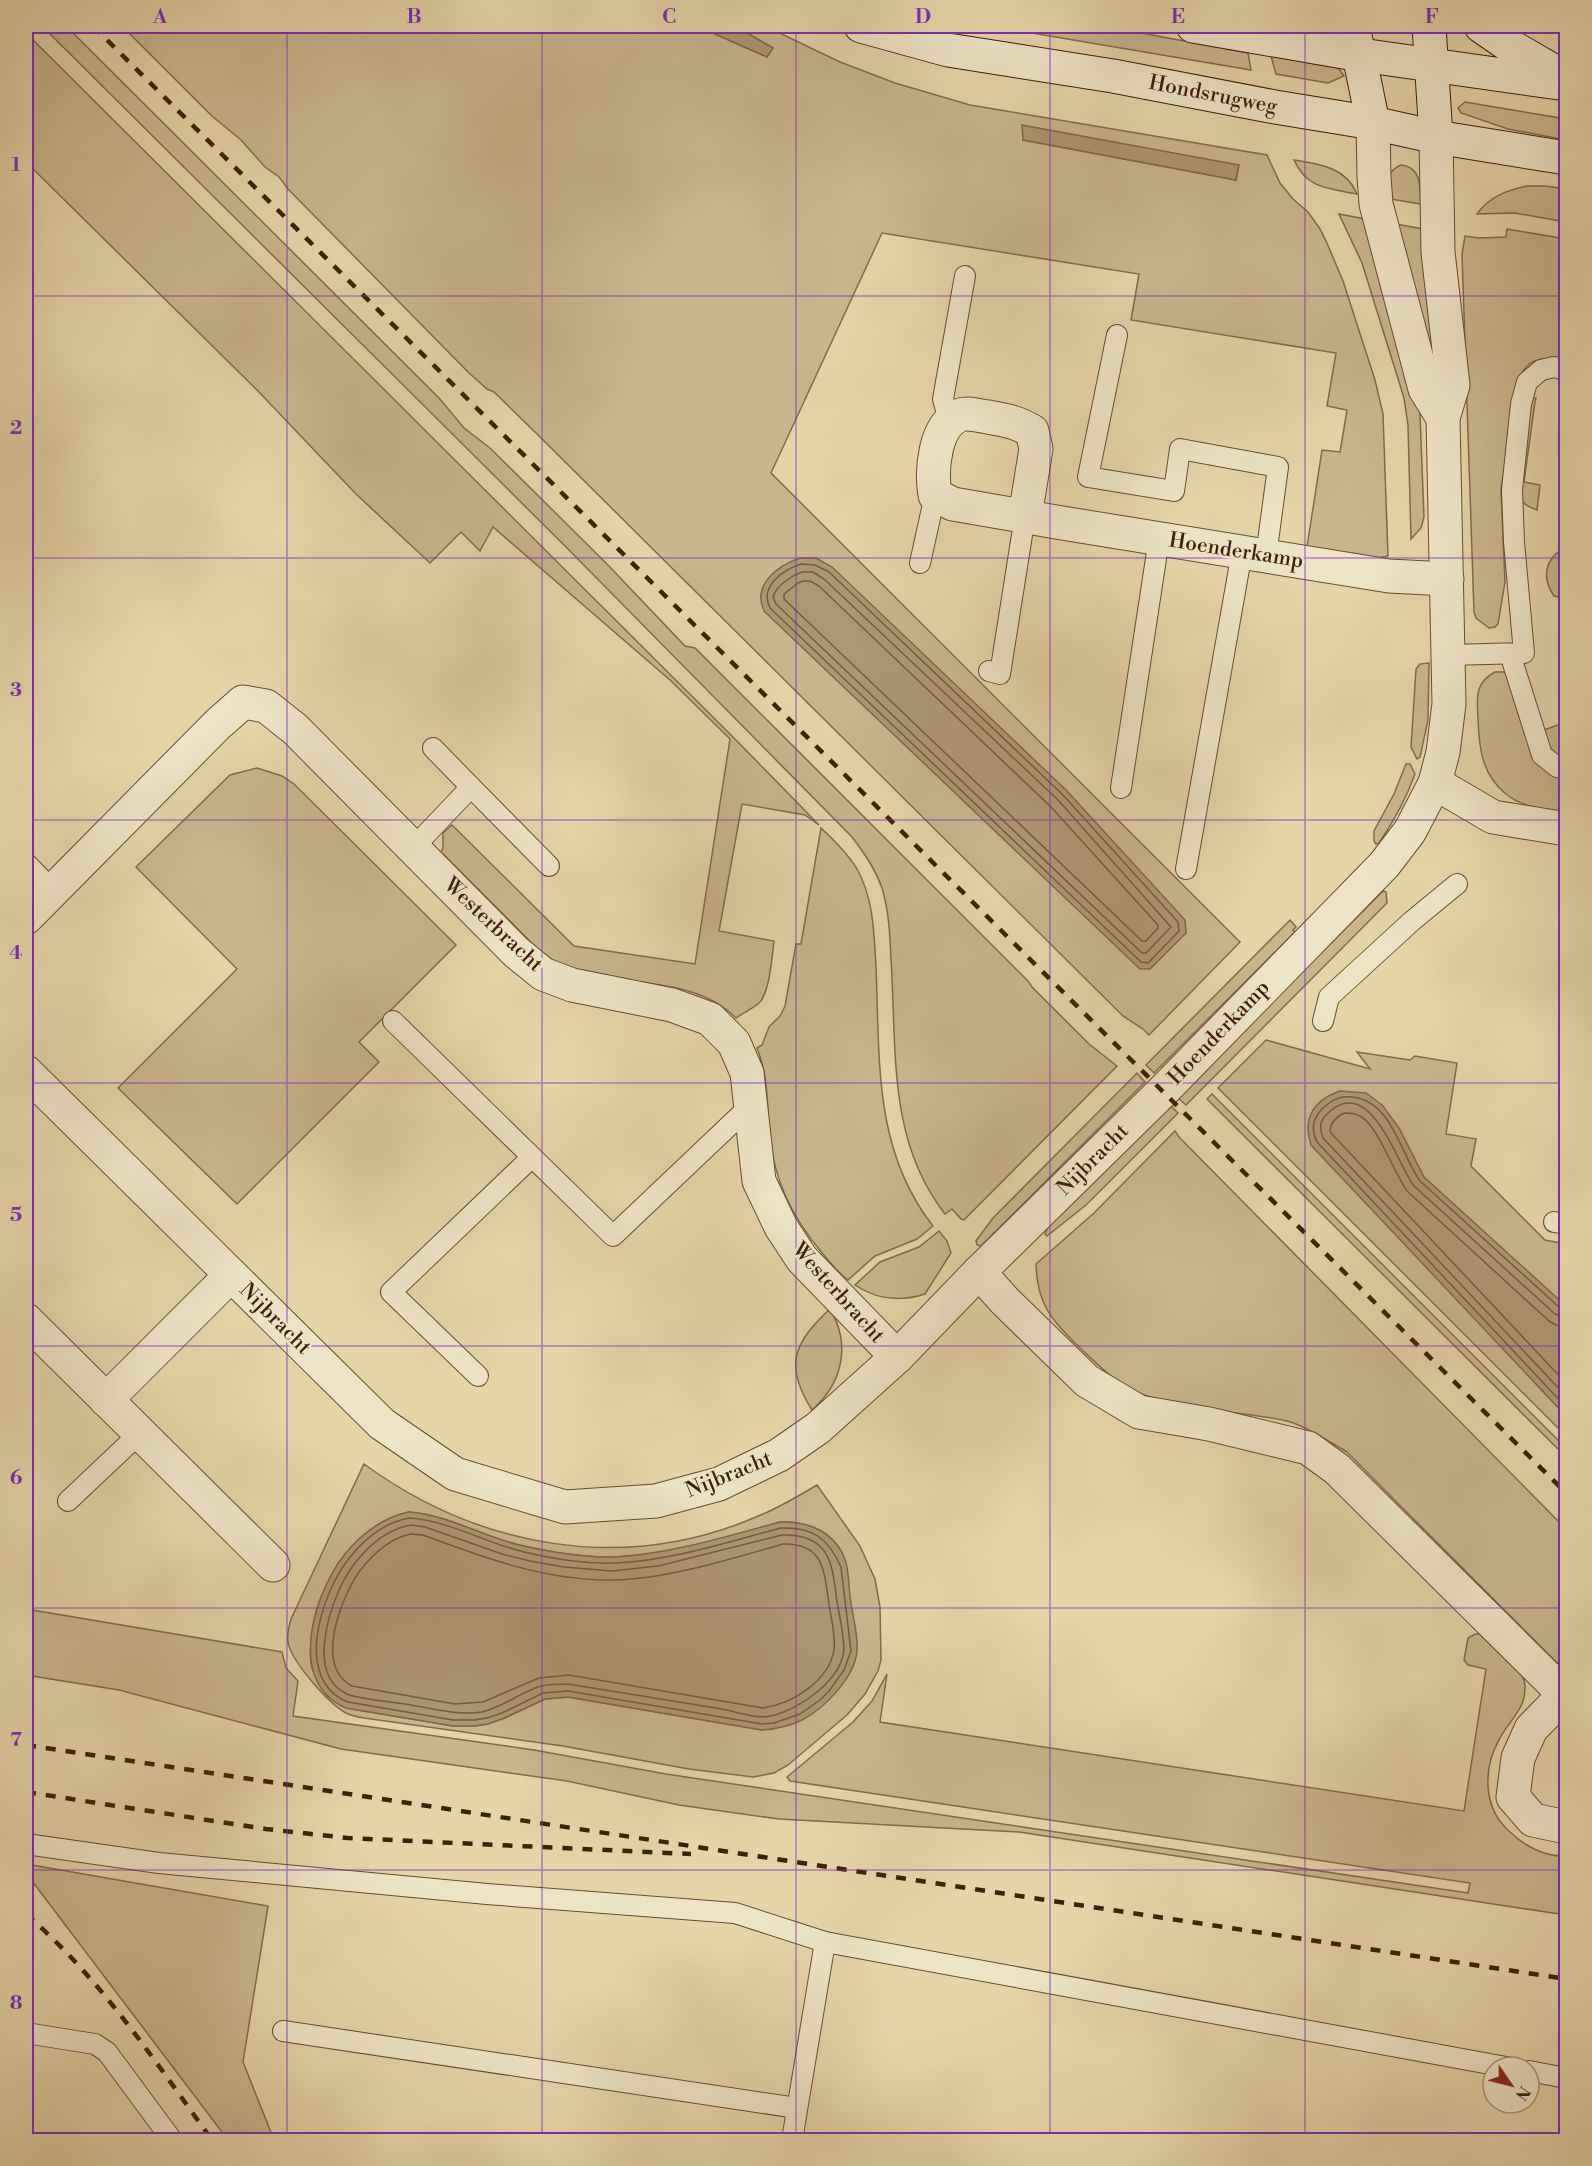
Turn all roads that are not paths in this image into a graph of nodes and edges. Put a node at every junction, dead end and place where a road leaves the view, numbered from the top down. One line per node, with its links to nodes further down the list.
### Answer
1 (861, 26): 9 (street, Hondsrugweg)
2 (1193, 26): 5 (street)
3 (1429, 26): 6 (street, Hoenderkamp)
4 (1480, 26): 7 (street)
5 (1357, 40): 6 (street); 9 (street)
6 (1431, 65): 8 (street); 10 (street, Hoenderkamp)
7 (1566, 79)
8 (1566, 84)
9 (1374, 123): 10 (street, Hondsrugweg); 15 (street)
10 (1436, 137): 11 (street, Hondsrugweg); 15 (street, Hoenderkamp)
11 (1566, 158)
12 (965, 276): 16 (lane)
13 (1117, 335): 20 (lane)
14 (1566, 369): 23 (lane)
15 (1443, 417): 22 (street, Hoenderkamp)
16 (949, 421): 17 (street); 18 (street)
17 (934, 495): 18 (street, Hoenderkamp); 21 (lane)
18 (1025, 516): 19 (street, Hoenderkamp); 25 (lane)
19 (1160, 539): 20 (street, Hoenderkamp); 30 (lane)
20 (1254, 554): 22 (street, Hoenderkamp); 35 (lane)
21 (920, 563)
22 (1447, 579): 24 (street, Hoenderkamp)
23 (1510, 654): 24 (lane); 27 (lane)
24 (1449, 655): 28 (street, Hoenderkamp)
25 (989, 671)
26 (433, 748): 29 (lane)
27 (1566, 769)
28 (1435, 783): 31 (street); 42 (street, Hoenderkamp)
29 (471, 787): 32 (lane); 34 (lane)
30 (1121, 788)
31 (1566, 829)
32 (413, 848): 37 (street, Westerbracht); 43 (street, Westerbracht)
33 (26, 863): 37 (lane)
34 (549, 867)
35 (1186, 869)
36 (1457, 884): 40 (lane)
37 (53, 891): 38 (street, Westerbracht)
38 (26, 918)
39 (393, 1021): 44 (lane)
40 (1323, 1021)
41 (26, 1072): 46 (street, Nijbracht)
42 (1163, 1091): 45 (street, Nijbracht)
43 (751, 1105): 44 (lane); 48 (street, Westerbracht)
44 (532, 1157): 49 (lane)
45 (979, 1272): 48 (street, Nijbracht); 54 (street)
46 (231, 1275): 48 (street, Nijbracht); 50 (street, Nijbracht)
47 (26, 1320): 50 (street)
48 (897, 1357)
49 (478, 1376)
50 (106, 1400): 51 (street)
51 (140, 1433): 52 (lane); 53 (street)
52 (68, 1501)
53 (273, 1565)
54 (1566, 1695): 55 (street)
55 (1566, 1827)
56 (26, 1844): 57 (lane)
57 (825, 1942): 60 (lane); 63 (lane)
58 (282, 2031): 63 (lane)
59 (26, 2033): 64 (lane)
60 (1481, 2062)
61 (1541, 2073): 62 (lane)
62 (1566, 2078)
63 (797, 2108): 65 (lane)
64 (172, 2140)
65 (792, 2140)

